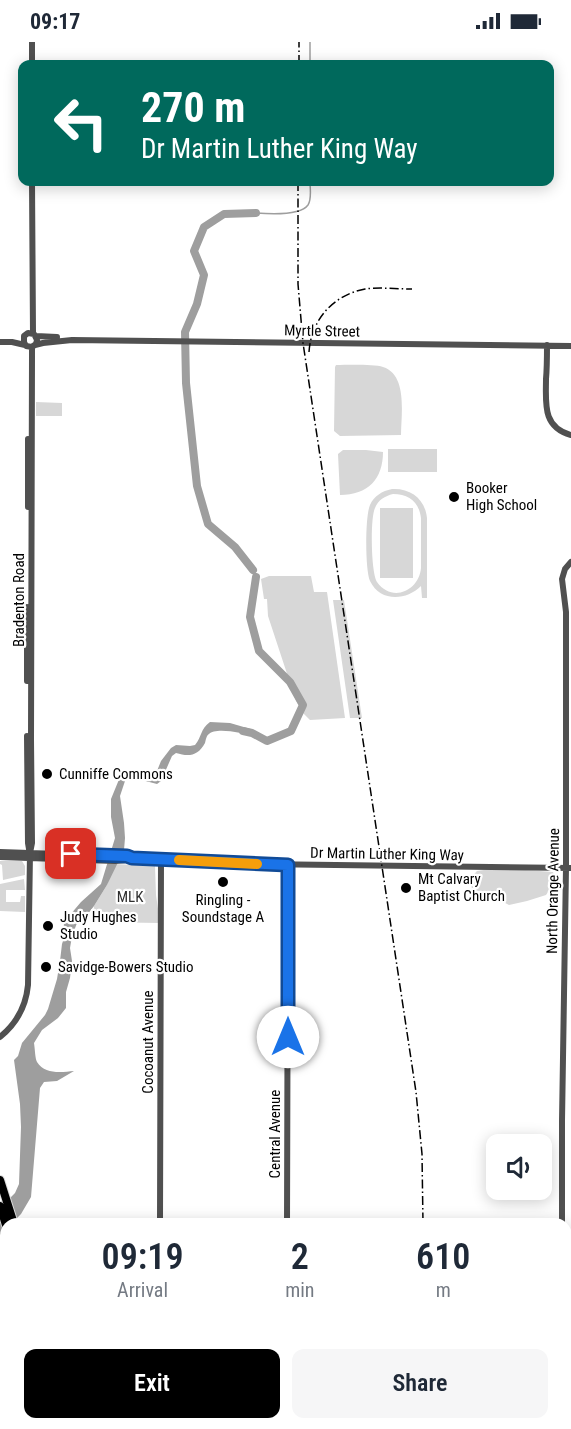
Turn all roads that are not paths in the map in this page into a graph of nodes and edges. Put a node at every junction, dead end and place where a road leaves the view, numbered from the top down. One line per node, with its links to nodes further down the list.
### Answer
1 (30, 42): 2 (street)
2 (30, 60)
3 (30, 186): 4 (street, Bradenton Road)
4 (30, 335): 5 (street, Myrtle Street); 6 (street, Myrtle Street); 9 (street, Bradenton Road); 9 (street, Bradenton Road)
5 (0, 340): 9 (street, Myrtle Street)
6 (72, 340): 7 (street, Myrtle Street); 9 (street, Myrtle Street)
7 (547, 345): 8 (street, Myrtle Street); 10 (street)
8 (571, 345)
9 (30, 346): 13 (street, Bradenton Road)
10 (571, 435)
11 (571, 562): 16 (street, North Orange Avenue)
12 (0, 854): 13 (street, Dr Martin Luther King Way)
13 (30, 855): 14 (street, Dr Martin Luther King Way); 17 (street, Bradenton Road)
14 (160, 860): 15 (street, Dr Martin Luther King Way); 20 (street, Cocoanut Avenue)
15 (288, 865): 16 (street, Dr Martin Luther King Way); 21 (street, Central Avenue)
16 (569, 868): 22 (street, North Orange Avenue)
17 (0, 1037)
18 (0, 1180): 19 (main road)
19 (12, 1218)
20 (160, 1218)
21 (286, 1218)
22 (562, 1218)

